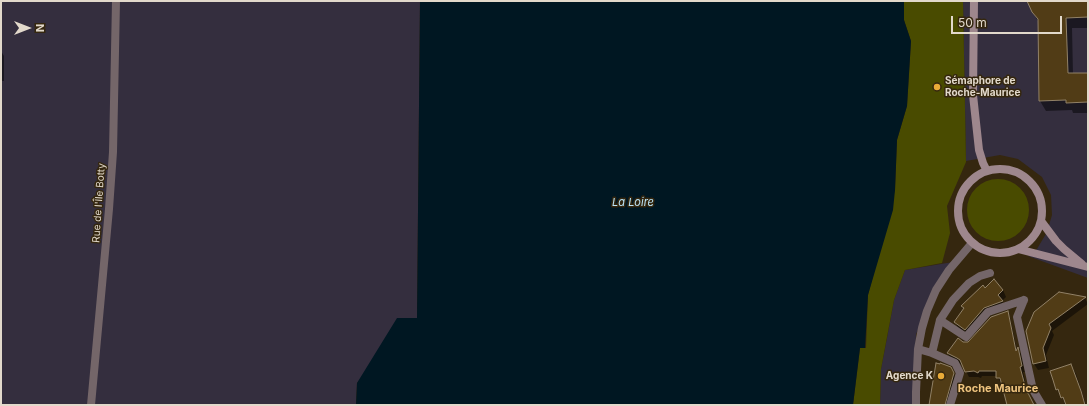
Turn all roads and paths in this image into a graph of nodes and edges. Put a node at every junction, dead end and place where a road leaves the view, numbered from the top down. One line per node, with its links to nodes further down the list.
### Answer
1 (116, 1): 12 (street, Rue de l'Île Botty)
2 (974, 1): 3 (main road)
3 (987, 171): 4 (main road); 5 (main road)
4 (1041, 220): 6 (main road); 7 (main road)
5 (972, 243): 6 (main road); 10 (street)
6 (1018, 249): 7 (main road)
7 (1086, 266)
8 (990, 273): 9 (street)
9 (940, 320): 11 (street); 15 (street)
10 (918, 350): 11 (street); 13 (street)
11 (932, 352): 14 (street)
12 (91, 405)
13 (916, 405)
14 (950, 405)
15 (1042, 405)

